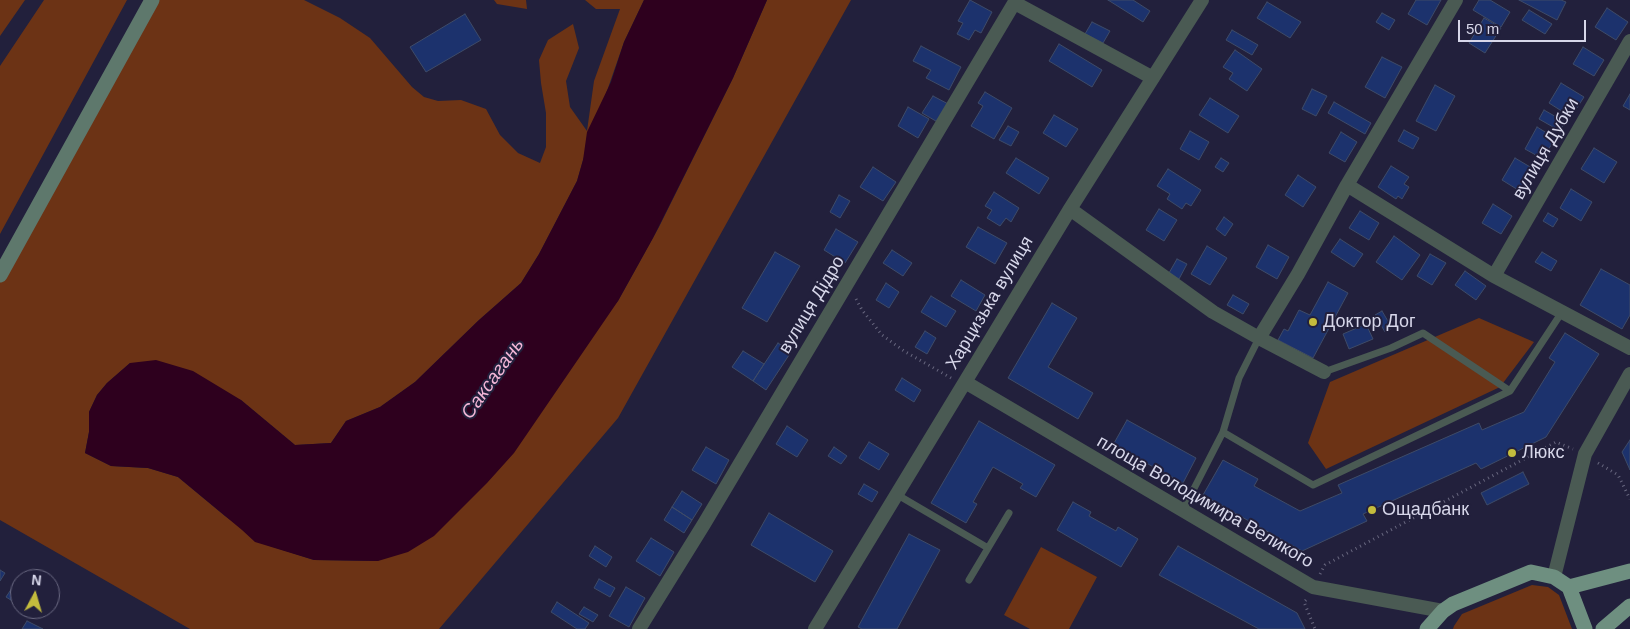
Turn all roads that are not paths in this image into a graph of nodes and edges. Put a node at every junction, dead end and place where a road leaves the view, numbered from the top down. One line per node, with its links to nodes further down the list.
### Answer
1 (152, 0): 9 (street)
2 (1202, 0): 6 (street, Харцизька вулиця)
3 (1456, 0): 7 (street)
4 (1015, 1): 6 (street); 29 (street, вулиця Дідро)
5 (1630, 42): 10 (street, вулиця Дубки)
6 (1153, 78): 8 (street, Харцизька вулиця)
7 (1348, 185): 10 (street); 12 (street)
8 (1070, 209): 12 (street); 16 (street, Харцизька вулиця)
9 (0, 275)
10 (1494, 276): 11 (street)
11 (1562, 312): 13 (street); 17 (lane)
12 (1259, 338): 14 (street); 18 (lane)
13 (1630, 348)
14 (1324, 372): 17 (lane)
15 (1630, 374): 24 (street)
16 (965, 382): 19 (street, Харцизька вулиця); 20 (street, площа Володимира Великого)
17 (1510, 391): 18 (lane)
18 (1223, 432): 20 (lane)
19 (896, 494): 22 (lane); 30 (street, Харцизька вулиця)
20 (1183, 510): 28 (street, площа Володимира Великого)
21 (1009, 513): 22 (lane)
22 (988, 548): 25 (lane)
23 (1630, 571): 26 (main road)
24 (1554, 577): 26 (main road, площа Володимира Великого); 28 (main road, площа Володимира Великого)
25 (969, 580)
26 (1569, 587): 31 (main road)
27 (1630, 606): 32 (main road)
28 (1435, 622)
29 (639, 629)
30 (815, 629)
31 (1585, 629)
32 (1604, 629)

